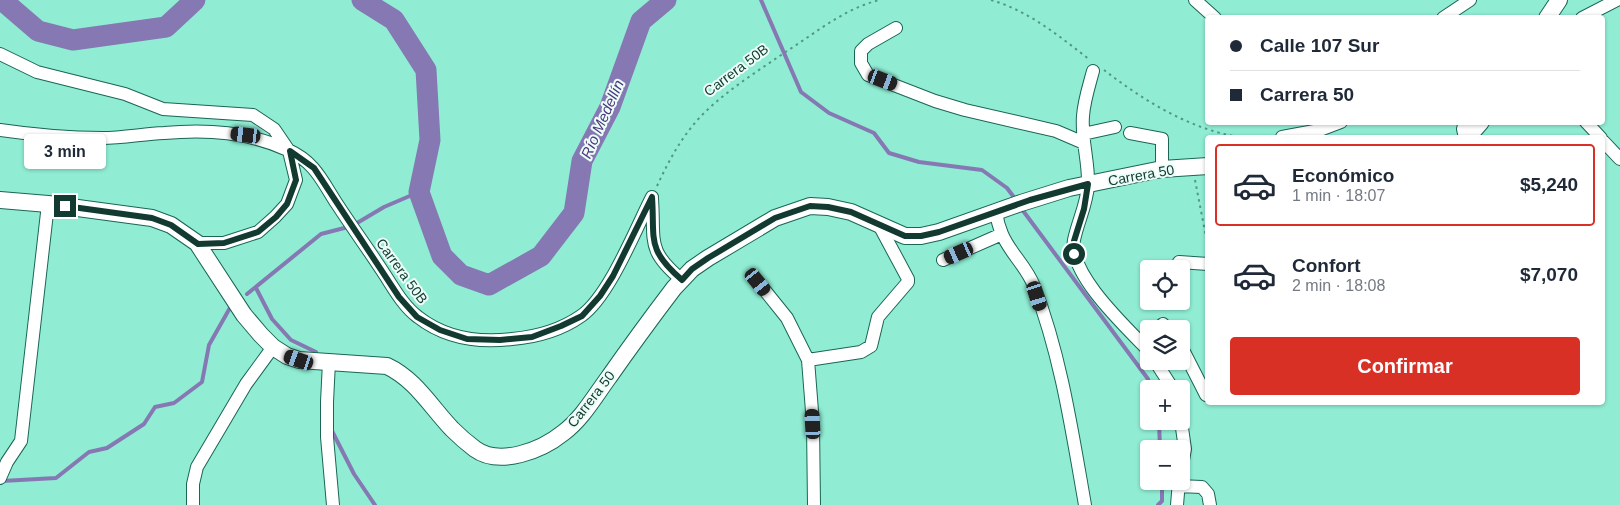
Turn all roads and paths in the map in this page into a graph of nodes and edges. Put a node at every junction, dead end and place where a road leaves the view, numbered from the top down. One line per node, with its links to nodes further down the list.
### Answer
1 (880, 0): 32 (path, Carrera 50B)
2 (991, 0): 13 (path)
3 (1195, 0): 7 (street)
4 (1470, 0): 8 (street)
5 (1559, 0): 9 (main road)
6 (1617, 0): 10 (street)
7 (1212, 15)
8 (1448, 15)
9 (1549, 15)
10 (1588, 15)
11 (896, 28): 25 (street)
12 (0, 54): 27 (street)
13 (1094, 66): 21 (path); 25 (street)
14 (1335, 125): 20 (street)
15 (1478, 125): 23 (main road)
16 (1589, 125): 24 (street)
17 (1115, 127): 25 (street)
18 (0, 130): 27 (street, Carrera 50B)
19 (1130, 133): 30 (street)
20 (1320, 134): 22 (street)
21 (1232, 135)
22 (1307, 135)
23 (1469, 135)
24 (1599, 135)
25 (1083, 138): 31 (street)
26 (1605, 142): 28 (street)
27 (290, 151): 32 (street, Carrera 50B); 39 (street)
28 (1620, 159)
29 (1200, 166): 30 (main road, Carrera 50); 36 (path)
30 (1162, 169): 31 (main road, Carrera 50)
31 (1088, 184): 35 (main road, Carrera 50); 45 (street)
32 (652, 197): 43 (street)
33 (0, 200): 34 (main road, Carrera 50)
34 (48, 204): 39 (main road, Carrera 50); 51 (street)
35 (996, 212): 37 (main road, Carrera 50); 38 (street)
36 (1205, 217)
37 (879, 226): 43 (main road, Carrera 50); 47 (street)
38 (1002, 234): 40 (street); 57 (street)
39 (198, 244): 46 (main road, Carrera 50)
40 (943, 260)
41 (1190, 263): 42 (street)
42 (1205, 264)
43 (682, 280): 48 (main road, Carrera 50)
44 (758, 282): 47 (street)
45 (1140, 338)
46 (273, 347): 48 (main road, Carrera 50); 54 (street)
47 (808, 360): 56 (street)
48 (329, 362): 55 (street)
49 (1190, 362): 50 (street)
50 (1205, 393)
51 (0, 478)
52 (1190, 485): 59 (street)
53 (1178, 490): 58 (street)
54 (193, 505)
55 (333, 505)
56 (814, 505)
57 (1086, 505)
58 (1177, 505)
59 (1210, 505)

